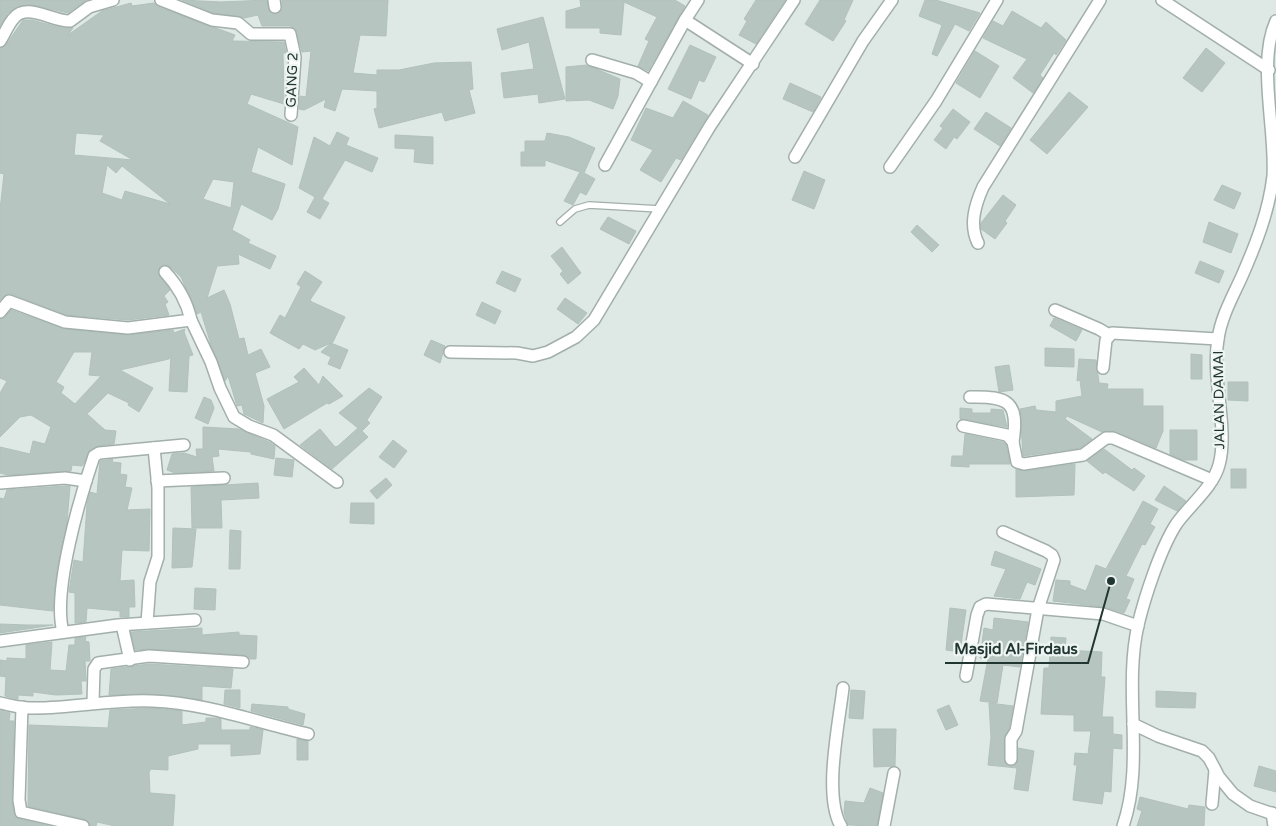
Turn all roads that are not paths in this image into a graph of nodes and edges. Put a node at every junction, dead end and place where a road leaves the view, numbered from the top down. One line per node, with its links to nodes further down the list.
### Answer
1 (112, 0): 11 (street)
2 (161, 0): 16 (street, GANG 2)
3 (698, 0): 9 (street)
4 (794, 0): 13 (street)
5 (892, 0): 17 (street)
6 (997, 0): 19 (street)
7 (1100, 0): 22 (street)
8 (1162, 0): 14 (street)
9 (684, 20): 13 (street); 15 (street)
10 (1276, 21): 14 (street, JALAN DAMAI)
11 (0, 42)
12 (592, 60): 15 (street)
13 (753, 64): 20 (street)
14 (1269, 70): 28 (street, JALAN DAMAI)
15 (651, 82): 18 (street)
16 (291, 115)
17 (795, 157)
18 (605, 165)
19 (890, 167)
20 (661, 209): 21 (lane); 29 (street)
21 (560, 222)
22 (978, 243)
23 (166, 272): 26 (street)
24 (1055, 310): 27 (street)
25 (0, 312): 26 (street)
26 (191, 320): 40 (street)
27 (1109, 336): 28 (street); 30 (street)
28 (1218, 339): 37 (street, JALAN DAMAI)
29 (450, 352)
30 (1103, 368)
31 (970, 397): 33 (street)
32 (963, 426): 33 (street)
33 (1013, 442): 37 (street)
34 (184, 445): 35 (street)
35 (154, 448): 38 (street); 39 (street)
36 (224, 478): 39 (street)
37 (1212, 480): 47 (street, JALAN DAMAI)
38 (86, 481): 41 (street); 48 (street)
39 (157, 481): 45 (street)
40 (337, 482)
41 (0, 483)
42 (1003, 532): 43 (street)
43 (1038, 609): 47 (street); 52 (street); 59 (street)
44 (195, 620): 45 (street)
45 (148, 623): 46 (street)
46 (122, 625): 48 (street); 50 (street)
47 (1138, 626): 57 (street, JALAN DAMAI)
48 (63, 632): 49 (street)
49 (0, 641)
50 (130, 660): 51 (street); 54 (street)
51 (242, 662)
52 (966, 676)
53 (843, 688): 65 (street)
54 (93, 702): 56 (street); 58 (street)
55 (0, 703): 56 (street)
56 (22, 707): 64 (street)
57 (1133, 724): 60 (street); 67 (street, JALAN DAMAI)
58 (308, 734)
59 (1011, 759)
60 (1215, 770): 62 (street); 63 (street)
61 (894, 773): 66 (street)
62 (1212, 804)
63 (1274, 814): 68 (street)
64 (83, 826)
65 (841, 826)
66 (884, 826)
67 (1123, 826)
68 (1274, 826)

